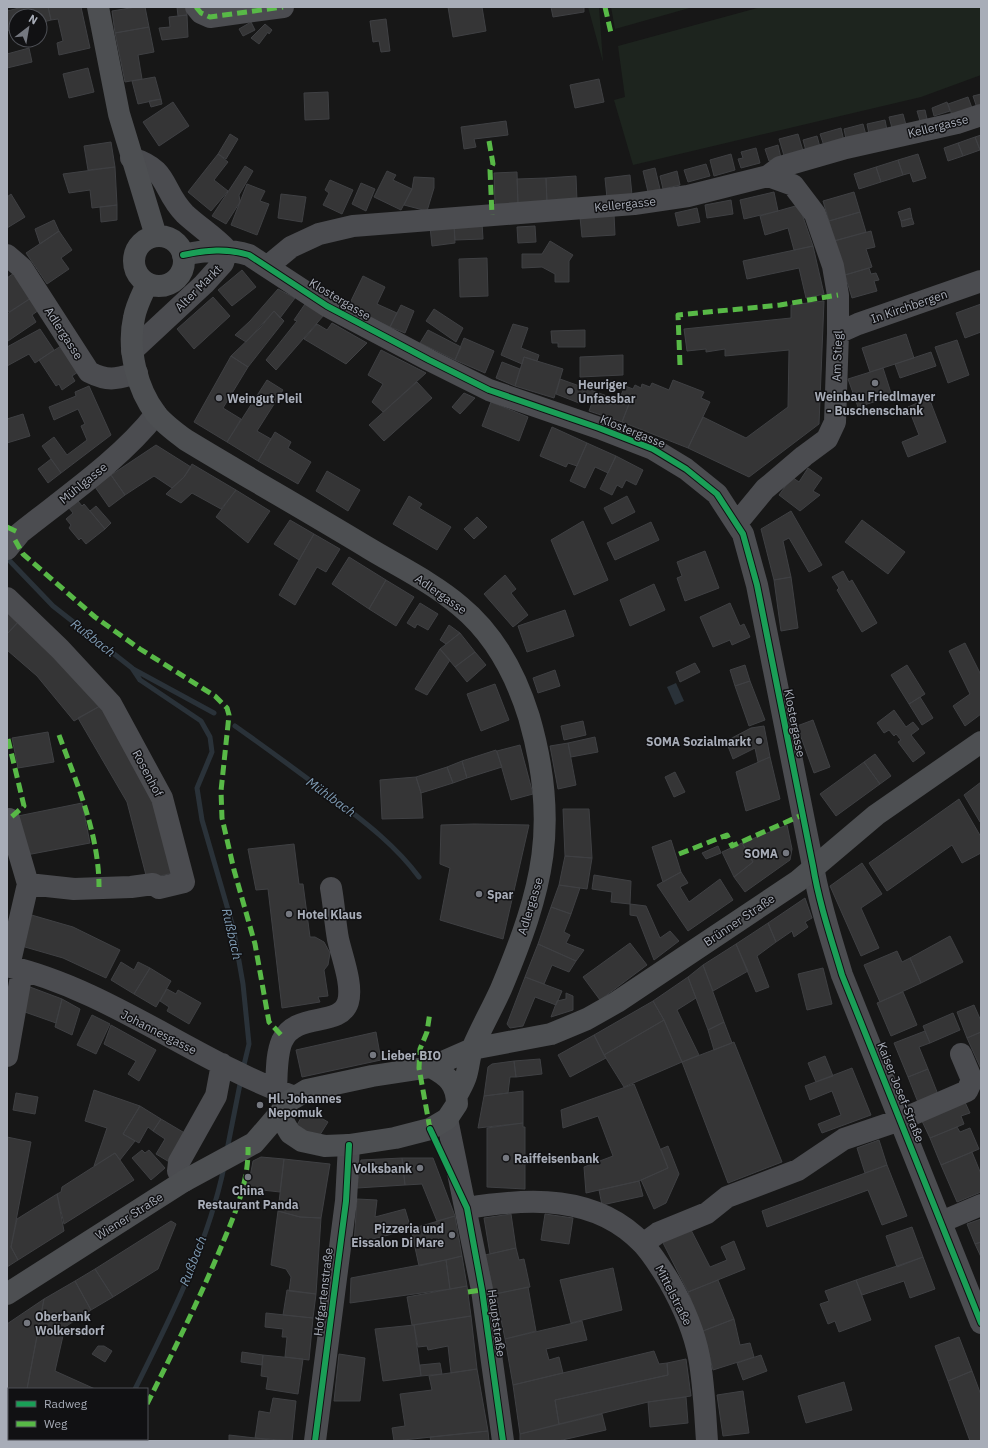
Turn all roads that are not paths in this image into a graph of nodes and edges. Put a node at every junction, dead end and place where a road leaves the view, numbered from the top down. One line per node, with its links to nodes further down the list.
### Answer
1 (98, 7): 5 (main road)
2 (196, 7): 3 (street)
3 (283, 7)
4 (981, 115): 6 (street, Kellergasse)
5 (131, 158): 7 (main road); 8 (street, Alter Markt)
6 (768, 176): 11 (street, Kellergasse); 14 (street, Am Stiegl)
7 (156, 236): 10 (main road); 13 (main road)
8 (227, 250): 10 (street, Klostergasse); 11 (street, Klostergasse); 15 (street, Alter Markt)
9 (7, 254): 16 (street, Adlergasse)
10 (183, 255): 13 (main road, Alter Markt)
11 (268, 266): 18 (street, Klostergasse)
12 (981, 280): 14 (street, In Kirchbergen)
13 (147, 284): 15 (main road, Adlergasse)
14 (838, 333): 18 (street, Am Stiegl)
15 (132, 351): 16 (main road, Adlergasse)
16 (137, 373): 17 (main road, Adlergasse)
17 (156, 414): 19 (street, Mühlgasse); 27 (main road, Adlergasse)
18 (737, 523): 23 (street, Klostergasse)
19 (10, 546)
20 (7, 598): 24 (street, Rosenhof)
21 (981, 742): 23 (main road, Brünner Straße)
22 (9, 819): 24 (street)
23 (813, 866): 27 (main road, Brünner Straße); 35 (street, Kaiser Josef-Straße)
24 (28, 884): 26 (street)
25 (331, 888): 32 (street)
26 (13, 968): 29 (street); 30 (street, Johannesgasse)
27 (472, 1049): 31 (main road, Brünner Straße); 33 (main road, Adlergasse)
28 (961, 1054): 35 (street)
29 (7, 1056)
30 (225, 1066): 32 (street, Johannesgasse); 39 (street)
31 (431, 1067): 32 (main road, Brünner Straße); 33 (main road)
32 (279, 1094): 36 (main road); 38 (main road)
33 (457, 1096): 34 (main road, Adlergasse)
34 (447, 1119): 37 (main road); 41 (street, Hauptstraße)
35 (900, 1120): 42 (street, Kaiser Josef-Straße); 43 (street)
36 (302, 1141): 37 (main road); 38 (main road)
37 (349, 1145): 46 (street, Hofgartenstraße)
38 (246, 1147): 39 (main road, Wiener Straße)
39 (194, 1176): 44 (main road, Wiener Straße)
40 (981, 1205): 42 (street)
41 (467, 1208): 43 (street, Mittelstraße); 47 (street, Hauptstraße)
42 (941, 1222): 45 (street, Kaiser Josef-Straße)
43 (643, 1244): 48 (street, Mittelstraße)
44 (7, 1294)
45 (981, 1323)
46 (315, 1441)
47 (503, 1441)
48 (707, 1441)

